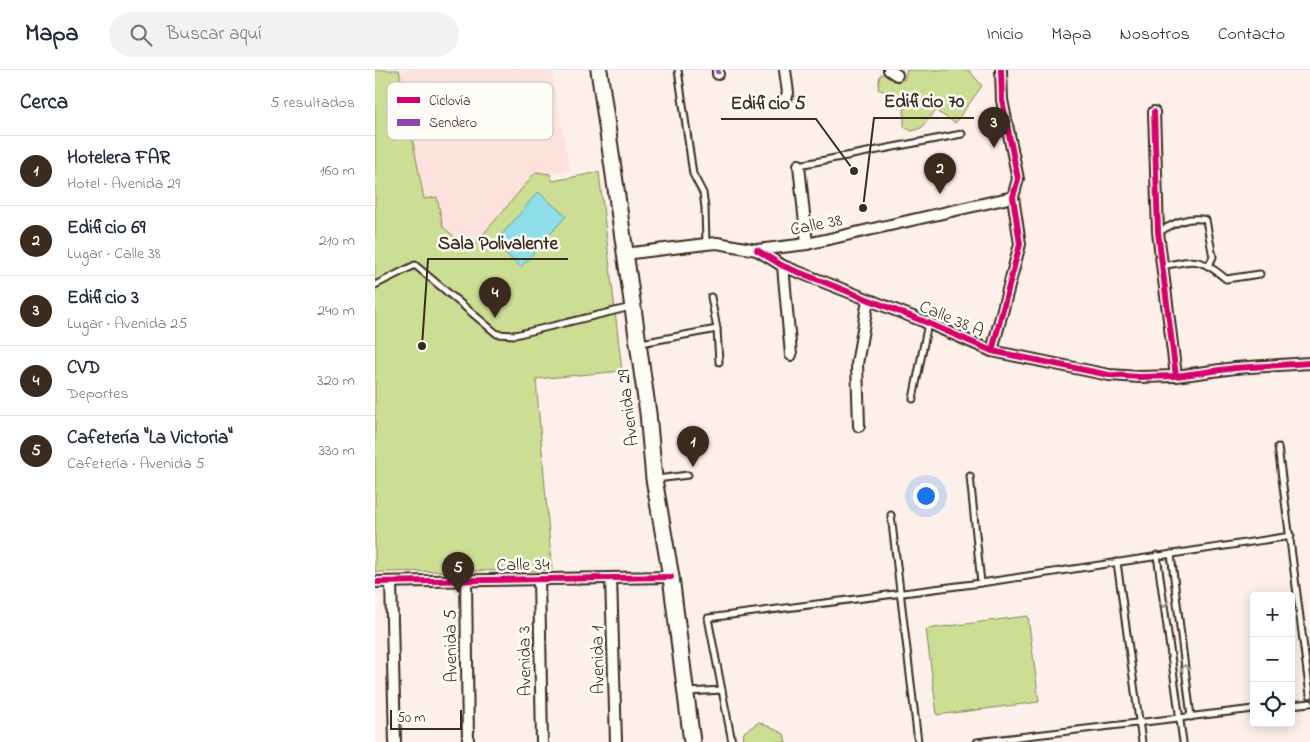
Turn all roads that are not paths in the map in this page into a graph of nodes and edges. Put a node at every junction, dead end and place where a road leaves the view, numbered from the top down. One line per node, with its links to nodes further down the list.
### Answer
1 (599, 70): 14 (main road, Avenida 29)
2 (678, 70): 11 (lane)
3 (785, 70): 5 (street)
4 (1001, 70): 9 (street)
5 (785, 100)
6 (1154, 112): 10 (street)
7 (962, 134): 8 (lane)
8 (799, 165): 12 (street)
9 (1013, 197): 12 (street, Calle 38); 26 (street)
10 (1158, 232): 15 (lane); 17 (street)
11 (706, 244): 13 (street, Calle 38); 14 (street, Calle 38)
12 (807, 244): 13 (street, Calle 38)
13 (757, 250): 16 (street, Calle 38 A)
14 (624, 254): 22 (main road, Avenida 29)
15 (1209, 265): 17 (lane); 18 (lane)
16 (783, 266): 21 (street, Calle 38 A); 27 (street)
17 (1161, 266): 30 (street)
18 (1260, 274)
19 (375, 285): 22 (lane)
20 (711, 296): 24 (lane)
21 (868, 300): 23 (street, Calle 38 A); 32 (street)
22 (632, 306): 25 (main road, Avenida 29)
23 (928, 323): 26 (street, Calle 38 A); 31 (lane)
24 (717, 329): 25 (lane); 28 (lane)
25 (638, 343): 36 (main road, Avenida 29)
26 (992, 351): 30 (street, Calle 38 A)
27 (791, 355)
28 (719, 362)
29 (1310, 363): 30 (street, Calle 38 A)
30 (1176, 376)
31 (913, 400)
32 (859, 426)
33 (1278, 447): 38 (lane)
34 (688, 475): 36 (lane)
35 (971, 476): 48 (lane)
36 (654, 479): 42 (main road, Avenida 29)
37 (891, 514): 49 (lane)
38 (1291, 536): 39 (lane); 52 (lane)
39 (1171, 554): 40 (lane); 56 (lane, one-way to 39)
40 (1157, 555): 41 (lane); 57 (lane, one-way to 57)
41 (1117, 562): 48 (lane); 58 (lane)
42 (671, 577): 43 (street, Calle 34); 51 (main road, Avenida 29)
43 (611, 578): 44 (street, Calle 34); 62 (street, Avenida 1)
44 (539, 579): 45 (street, Calle 34); 61 (street, Avenida 3)
45 (466, 580): 47 (street, Calle 34); 60 (street, Avenida 5)
46 (375, 582): 47 (street, Calle 34)
47 (391, 582): 59 (street)
48 (981, 583): 49 (lane)
49 (901, 593): 50 (lane); 65 (lane)
50 (722, 690): 51 (lane); 64 (lane)
51 (684, 693): 63 (main road, Avenida 29)
52 (1310, 695)
53 (1310, 703): 54 (lane)
54 (1295, 705)
55 (1250, 710): 56 (lane)
56 (1191, 717): 57 (lane)
57 (1179, 718): 58 (lane); 68 (lane)
58 (1140, 723): 66 (lane); 67 (lane)
59 (395, 742)
60 (468, 742)
61 (542, 742)
62 (615, 742)
63 (692, 742)
64 (732, 742)
65 (918, 742)
66 (977, 742)
67 (1141, 742)
68 (1183, 742)

